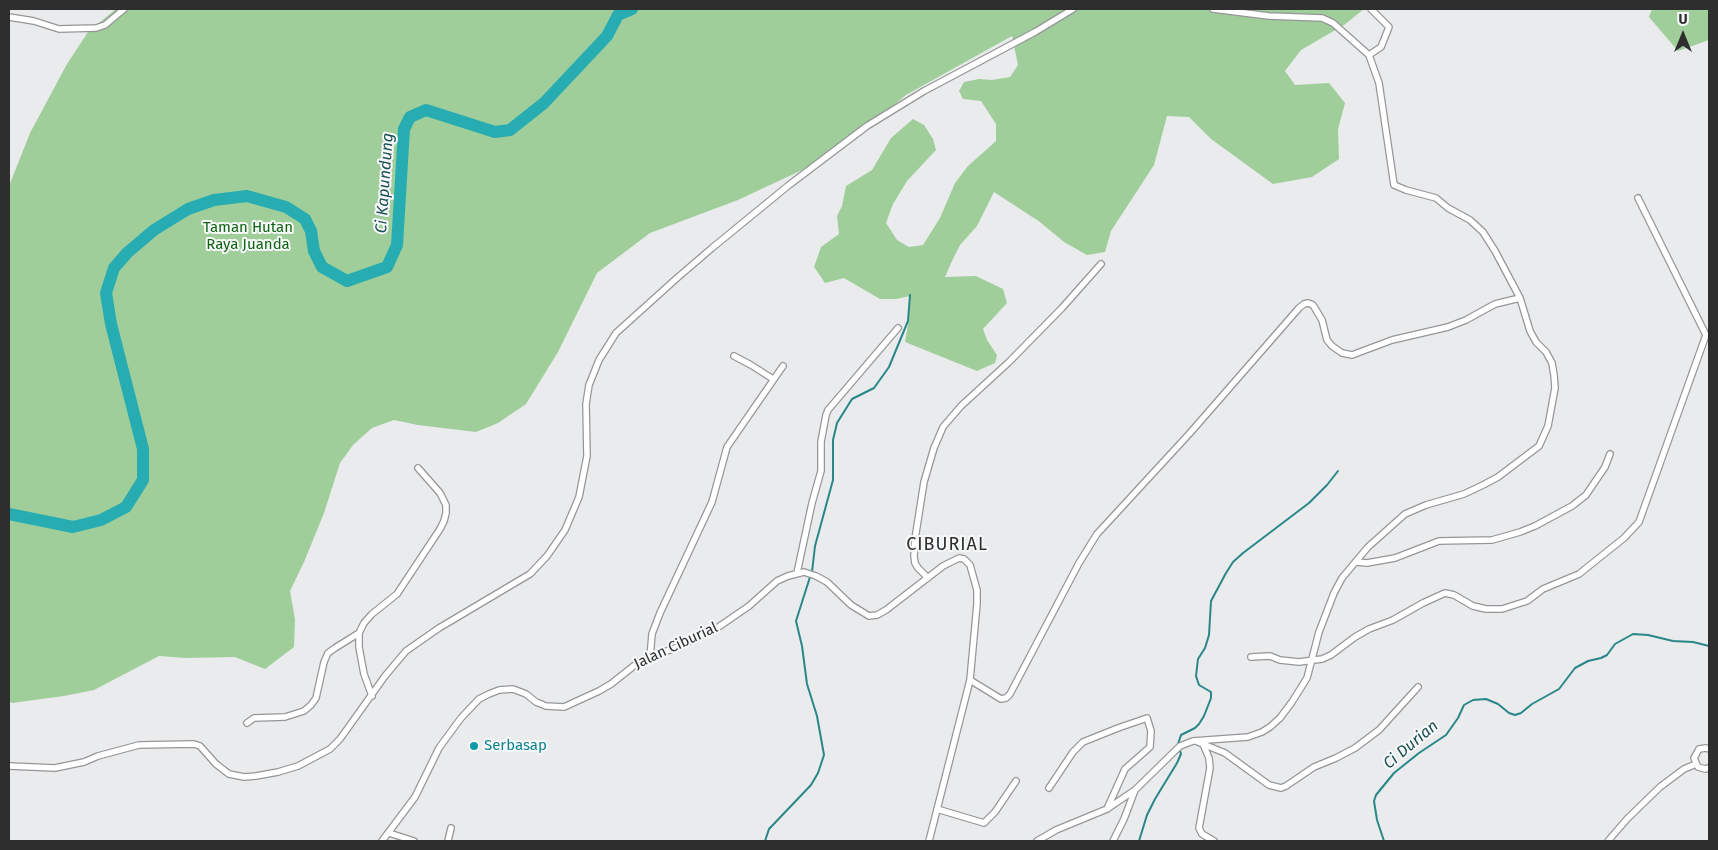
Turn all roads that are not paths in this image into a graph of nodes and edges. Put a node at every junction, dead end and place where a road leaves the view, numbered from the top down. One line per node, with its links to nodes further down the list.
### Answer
1 (124, 9): 7 (street)
2 (1072, 9): 27 (street)
3 (1213, 9): 6 (street)
4 (1248, 9): 6 (street)
5 (1371, 9): 8 (street)
6 (1263, 15): 8 (street)
7 (9, 17)
8 (1369, 55): 11 (street)
9 (1638, 198): 24 (street)
10 (1101, 264): 20 (street)
11 (1520, 298): 18 (street); 25 (street)
12 (898, 328): 19 (street)
13 (734, 356): 15 (street)
14 (783, 366): 15 (street)
15 (773, 379): 23 (street)
16 (1610, 454): 18 (street)
17 (418, 468): 21 (street)
18 (1357, 562): 24 (street)
19 (797, 573): 20 (street); 23 (street, Jalan Ciburial)
20 (928, 578): 25 (street)
21 (359, 633): 27 (street); 28 (street)
22 (1250, 657): 24 (street)
23 (650, 658): 41 (street, Jalan Ciburial)
24 (1312, 662): 29 (street)
25 (970, 680): 38 (street)
26 (1418, 686): 30 (street)
27 (372, 696): 33 (street)
28 (247, 723)
29 (1193, 741): 30 (street); 37 (street)
30 (1203, 744): 48 (street)
31 (1709, 749): 32 (street)
32 (1696, 764): 34 (street); 49 (street)
33 (9, 766)
34 (1709, 768)
35 (1016, 781): 38 (street)
36 (1049, 788): 39 (street)
37 (1135, 790): 39 (street); 47 (street)
38 (937, 809): 45 (street)
39 (1107, 809): 46 (street)
40 (451, 828): 44 (street)
41 (389, 833): 42 (street, Jalan Ciburial); 43 (street)
42 (382, 841)
43 (414, 841)
44 (448, 841)
45 (929, 841)
46 (1037, 841)
47 (1113, 841)
48 (1214, 841)
49 (1608, 841)

